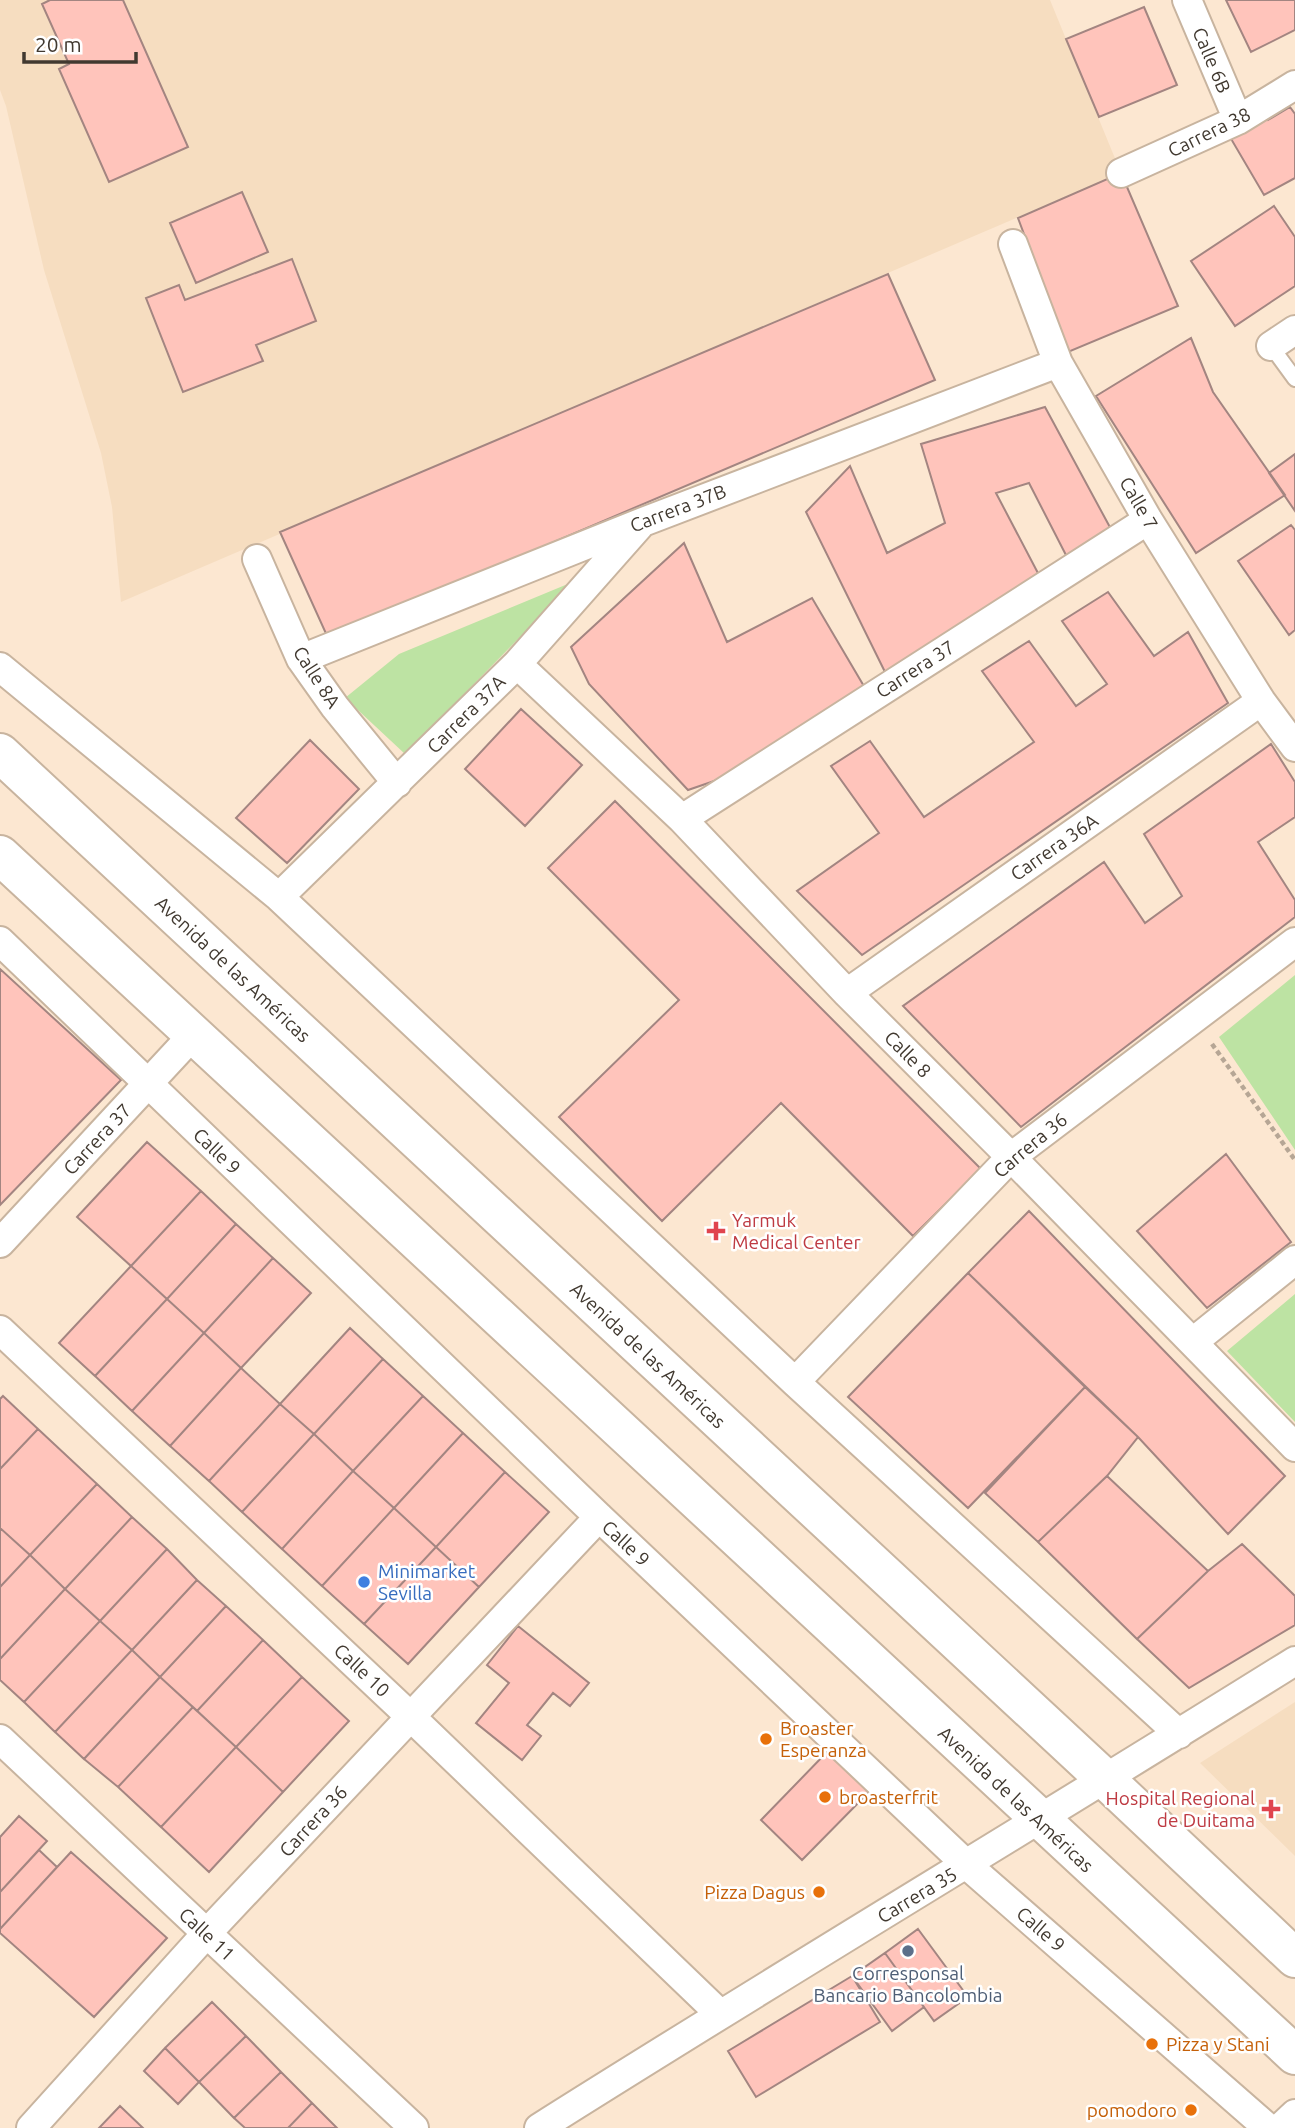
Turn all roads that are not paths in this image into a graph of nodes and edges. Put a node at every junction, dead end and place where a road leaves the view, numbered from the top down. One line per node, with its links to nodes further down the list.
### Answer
1 (1187, 0): 3 (street, Calle 6B)
2 (1295, 85): 3 (street, Carrera 38)
3 (1238, 120): 4 (street, Carrera 38)
4 (1121, 173)
5 (1013, 244): 8 (street, Calle 7)
6 (1295, 330): 7 (street)
7 (1271, 346): 9 (lane)
8 (1058, 363): 10 (street, Calle 7); 11 (street, Carrera 37B)
9 (1295, 379)
10 (1148, 520): 16 (street, Calle 7); 20 (street, Carrera 37)
11 (643, 522): 13 (street, Carrera 37B); 14 (street, Carrera 37A)
12 (257, 559): 13 (street, Calle 8A)
13 (301, 659): 19 (street, Calle 8A)
14 (517, 664): 19 (street, Carrera 37A); 20 (street, Calle 8)
15 (0, 667): 22 (street)
16 (1261, 701): 17 (street, Calle 7); 25 (street, Carrera 36A)
17 (1295, 747)
18 (0, 753): 40 (main road, Avenida de las Américas)
19 (397, 783): 22 (street, Carrera 37A)
20 (682, 819): 25 (street, Calle 8)
21 (0, 855): 26 (main road, Avenida de las Américas)
22 (279, 897): 33 (street)
23 (0, 941): 27 (street, Calle 9)
24 (1295, 942): 28 (street, Carrera 36)
25 (847, 993): 28 (street, Calle 8)
26 (193, 1035): 27 (street, Carrera 37); 41 (main road, Avenida de las Américas)
27 (148, 1084): 29 (street, Carrera 37); 35 (street, Calle 9)
28 (1011, 1157): 32 (street, Calle 8); 33 (street, Carrera 36)
29 (0, 1243)
30 (1295, 1260): 32 (street)
31 (0, 1331): 37 (street, Calle 10)
32 (1193, 1342): 34 (street, Calle 8)
33 (795, 1382): 38 (street)
34 (1295, 1447)
35 (599, 1517): 37 (street, Carrera 36); 42 (street, Calle 9)
36 (1295, 1661): 38 (street, Carrera 35)
37 (411, 1717): 43 (street, Carrera 36); 45 (street, Calle 10)
38 (1179, 1734): 40 (street, Carrera 35)
39 (0, 1740): 43 (street, Calle 11)
40 (1106, 1780): 41 (street, Carrera 35); 44 (main road, Avenida de las Américas)
41 (1039, 1820): 42 (street, Carrera 35); 46 (main road, Avenida de las Américas)
42 (967, 1865): 45 (street, Carrera 35); 51 (street, Calle 9)
43 (206, 1934): 48 (street, Carrera 36); 49 (street, Calle 11)
44 (1295, 1958)
45 (720, 2014): 50 (street, Carrera 35)
46 (1295, 2055)
47 (1295, 2114): 52 (street)
48 (31, 2128)
49 (414, 2128)
50 (540, 2128)
51 (1268, 2128)
52 (1280, 2128)

